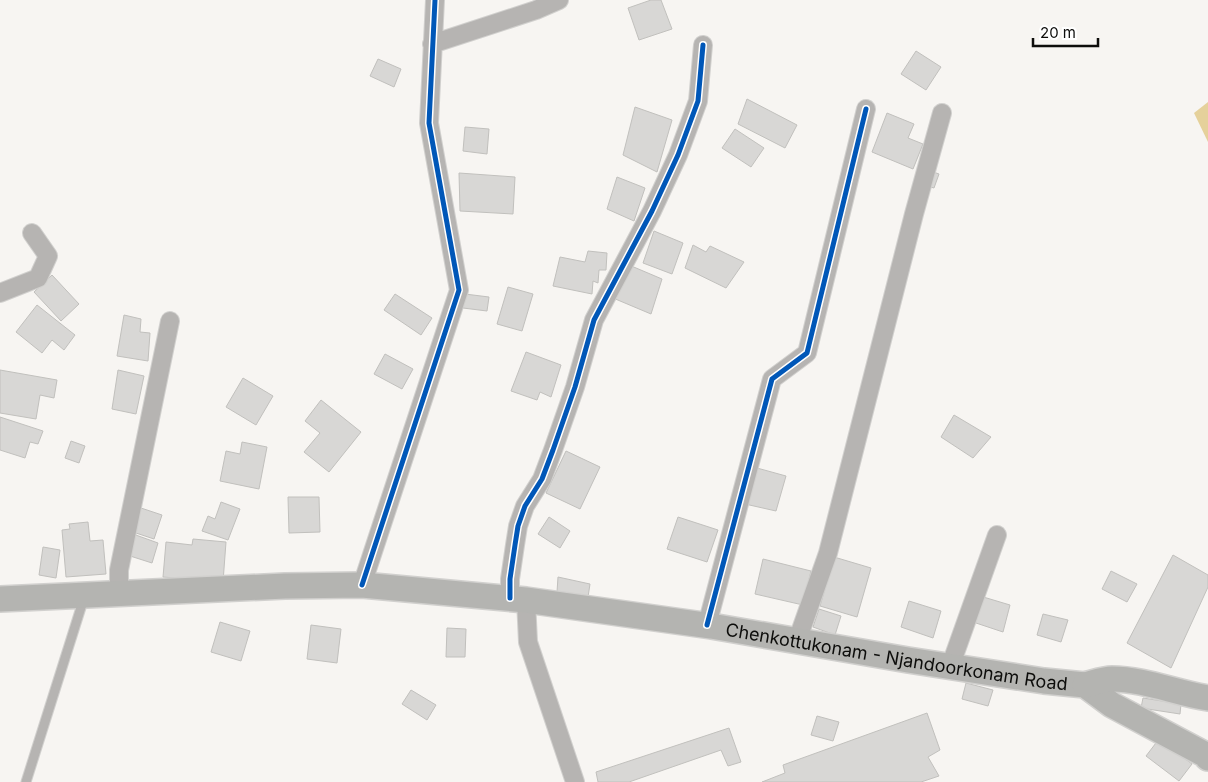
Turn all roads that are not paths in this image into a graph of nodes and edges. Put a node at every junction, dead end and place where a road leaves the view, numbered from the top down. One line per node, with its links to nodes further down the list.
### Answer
1 (435, 0): 3 (street)
2 (559, 0): 3 (street)
3 (432, 44): 11 (street)
4 (703, 46): 15 (street)
5 (866, 109): 16 (street)
6 (942, 113): 17 (street)
7 (32, 233): 8 (street)
8 (0, 293)
9 (170, 321): 12 (street)
10 (996, 535): 18 (street)
11 (362, 585): 12 (main road, Chenkottukonam - Njandoorkonam Road); 15 (main road, Chenkottukonam - Njandoorkonam Road)
12 (119, 594): 13 (main road, Chenkottukonam - Njandoorkonam Road)
13 (85, 596): 14 (main road, Chenkottukonam - Njandoorkonam Road); 22 (lane)
14 (0, 599)
15 (518, 599): 16 (main road, Chenkottukonam - Njandoorkonam Road); 23 (street)
16 (707, 625): 17 (main road, Chenkottukonam - Njandoorkonam Road)
17 (797, 640): 18 (main road, Chenkottukonam - Njandoorkonam Road)
18 (950, 667): 19 (main road, Chenkottukonam - Njandoorkonam Road)
19 (1085, 685): 20 (main road); 21 (main road, Chenkottukonam - Njandoorkonam Road)
20 (1208, 698)
21 (1208, 758)
22 (26, 782)
23 (575, 782)

